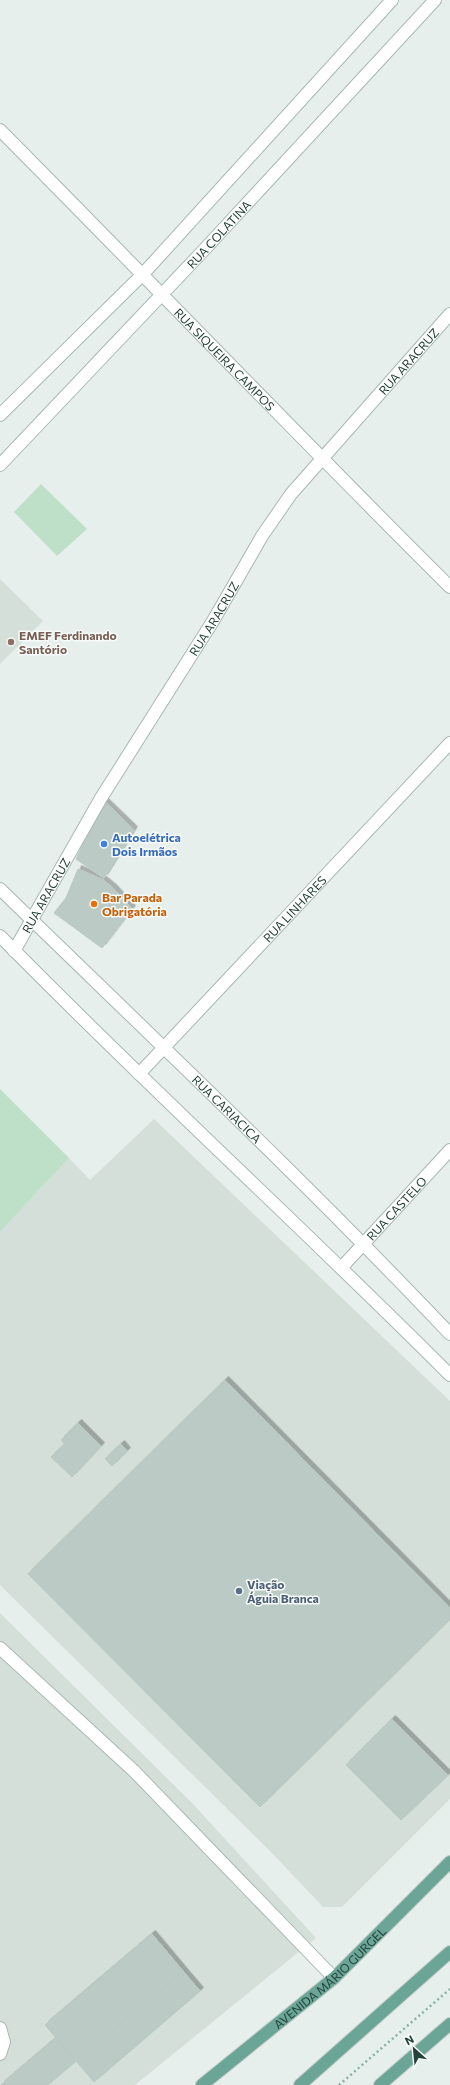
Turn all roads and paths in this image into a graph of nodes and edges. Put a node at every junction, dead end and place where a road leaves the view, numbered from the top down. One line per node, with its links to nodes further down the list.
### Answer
1 (392, 0): 4 (street)
2 (435, 0): 5 (street, RUA COLATINA)
3 (0, 130): 4 (street, RUA SIQUEIRA CAMPOS)
4 (143, 274): 5 (street, RUA SIQUEIRA CAMPOS); 7 (street)
5 (162, 294): 8 (street, RUA SIQUEIRA CAMPOS); 9 (street, RUA COLATINA)
6 (450, 314): 8 (street, RUA ARACRUZ)
7 (0, 415)
8 (321, 458): 10 (street, RUA SIQUEIRA CAMPOS); 13 (street, RUA ARACRUZ)
9 (0, 466)
10 (450, 587)
11 (450, 743): 16 (street, RUA LINHARES)
12 (0, 889): 13 (street, RUA CARIACICA)
13 (32, 920): 15 (street, RUA ARACRUZ); 16 (street, RUA CARIACICA)
14 (0, 936): 15 (street)
15 (14, 951): 17 (street)
16 (164, 1046): 17 (street, RUA LINHARES); 19 (street, RUA CARIACICA)
17 (139, 1074): 20 (street)
18 (450, 1150): 19 (street, RUA CASTELO)
19 (364, 1244): 20 (street, RUA CASTELO); 21 (street, RUA CARIACICA)
20 (342, 1267): 22 (street)
21 (450, 1334)
22 (450, 1375)
23 (0, 1648): 26 (street)
24 (450, 1862): 26 (main road, AVENIDA MÁRIO GURGEL)
25 (450, 1952): 32 (main road)
26 (334, 1978): 31 (main road, AVENIDA MÁRIO GURGEL)
27 (450, 1988): 33 (path)
28 (450, 2024): 34 (main road)
29 (0, 2028): 30 (street)
30 (0, 2054)
31 (202, 2085)
32 (300, 2085)
33 (339, 2085)
34 (380, 2085)

